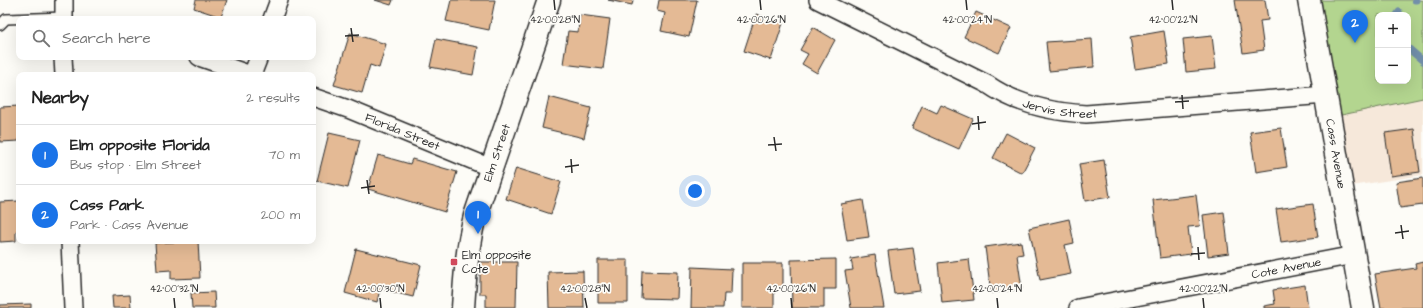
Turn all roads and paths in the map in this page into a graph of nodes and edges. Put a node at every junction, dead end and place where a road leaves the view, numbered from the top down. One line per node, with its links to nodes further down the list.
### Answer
1 (64, 0): 6 (street)
2 (279, 0): 7 (street)
3 (549, 0): 18 (street, Elm Street)
4 (818, 0): 16 (street, Jervis Street)
5 (1309, 0): 16 (street, Cass Avenue)
6 (64, 16)
7 (273, 16)
8 (16, 19): 9 (lane)
9 (0, 25)
10 (64, 60): 13 (street)
11 (208, 60): 14 (street)
12 (258, 60): 15 (street)
13 (64, 72)
14 (243, 72)
15 (253, 72)
16 (1326, 95): 20 (street, Cass Avenue)
17 (316, 98): 18 (street, Florida Street)
18 (491, 168): 22 (street, Elm Street)
19 (70, 244): 21 (street)
20 (1354, 255): 23 (street, Cote Avenue); 24 (street, Cass Avenue)
21 (72, 308)
22 (463, 308)
23 (1078, 308)
24 (1363, 308)

